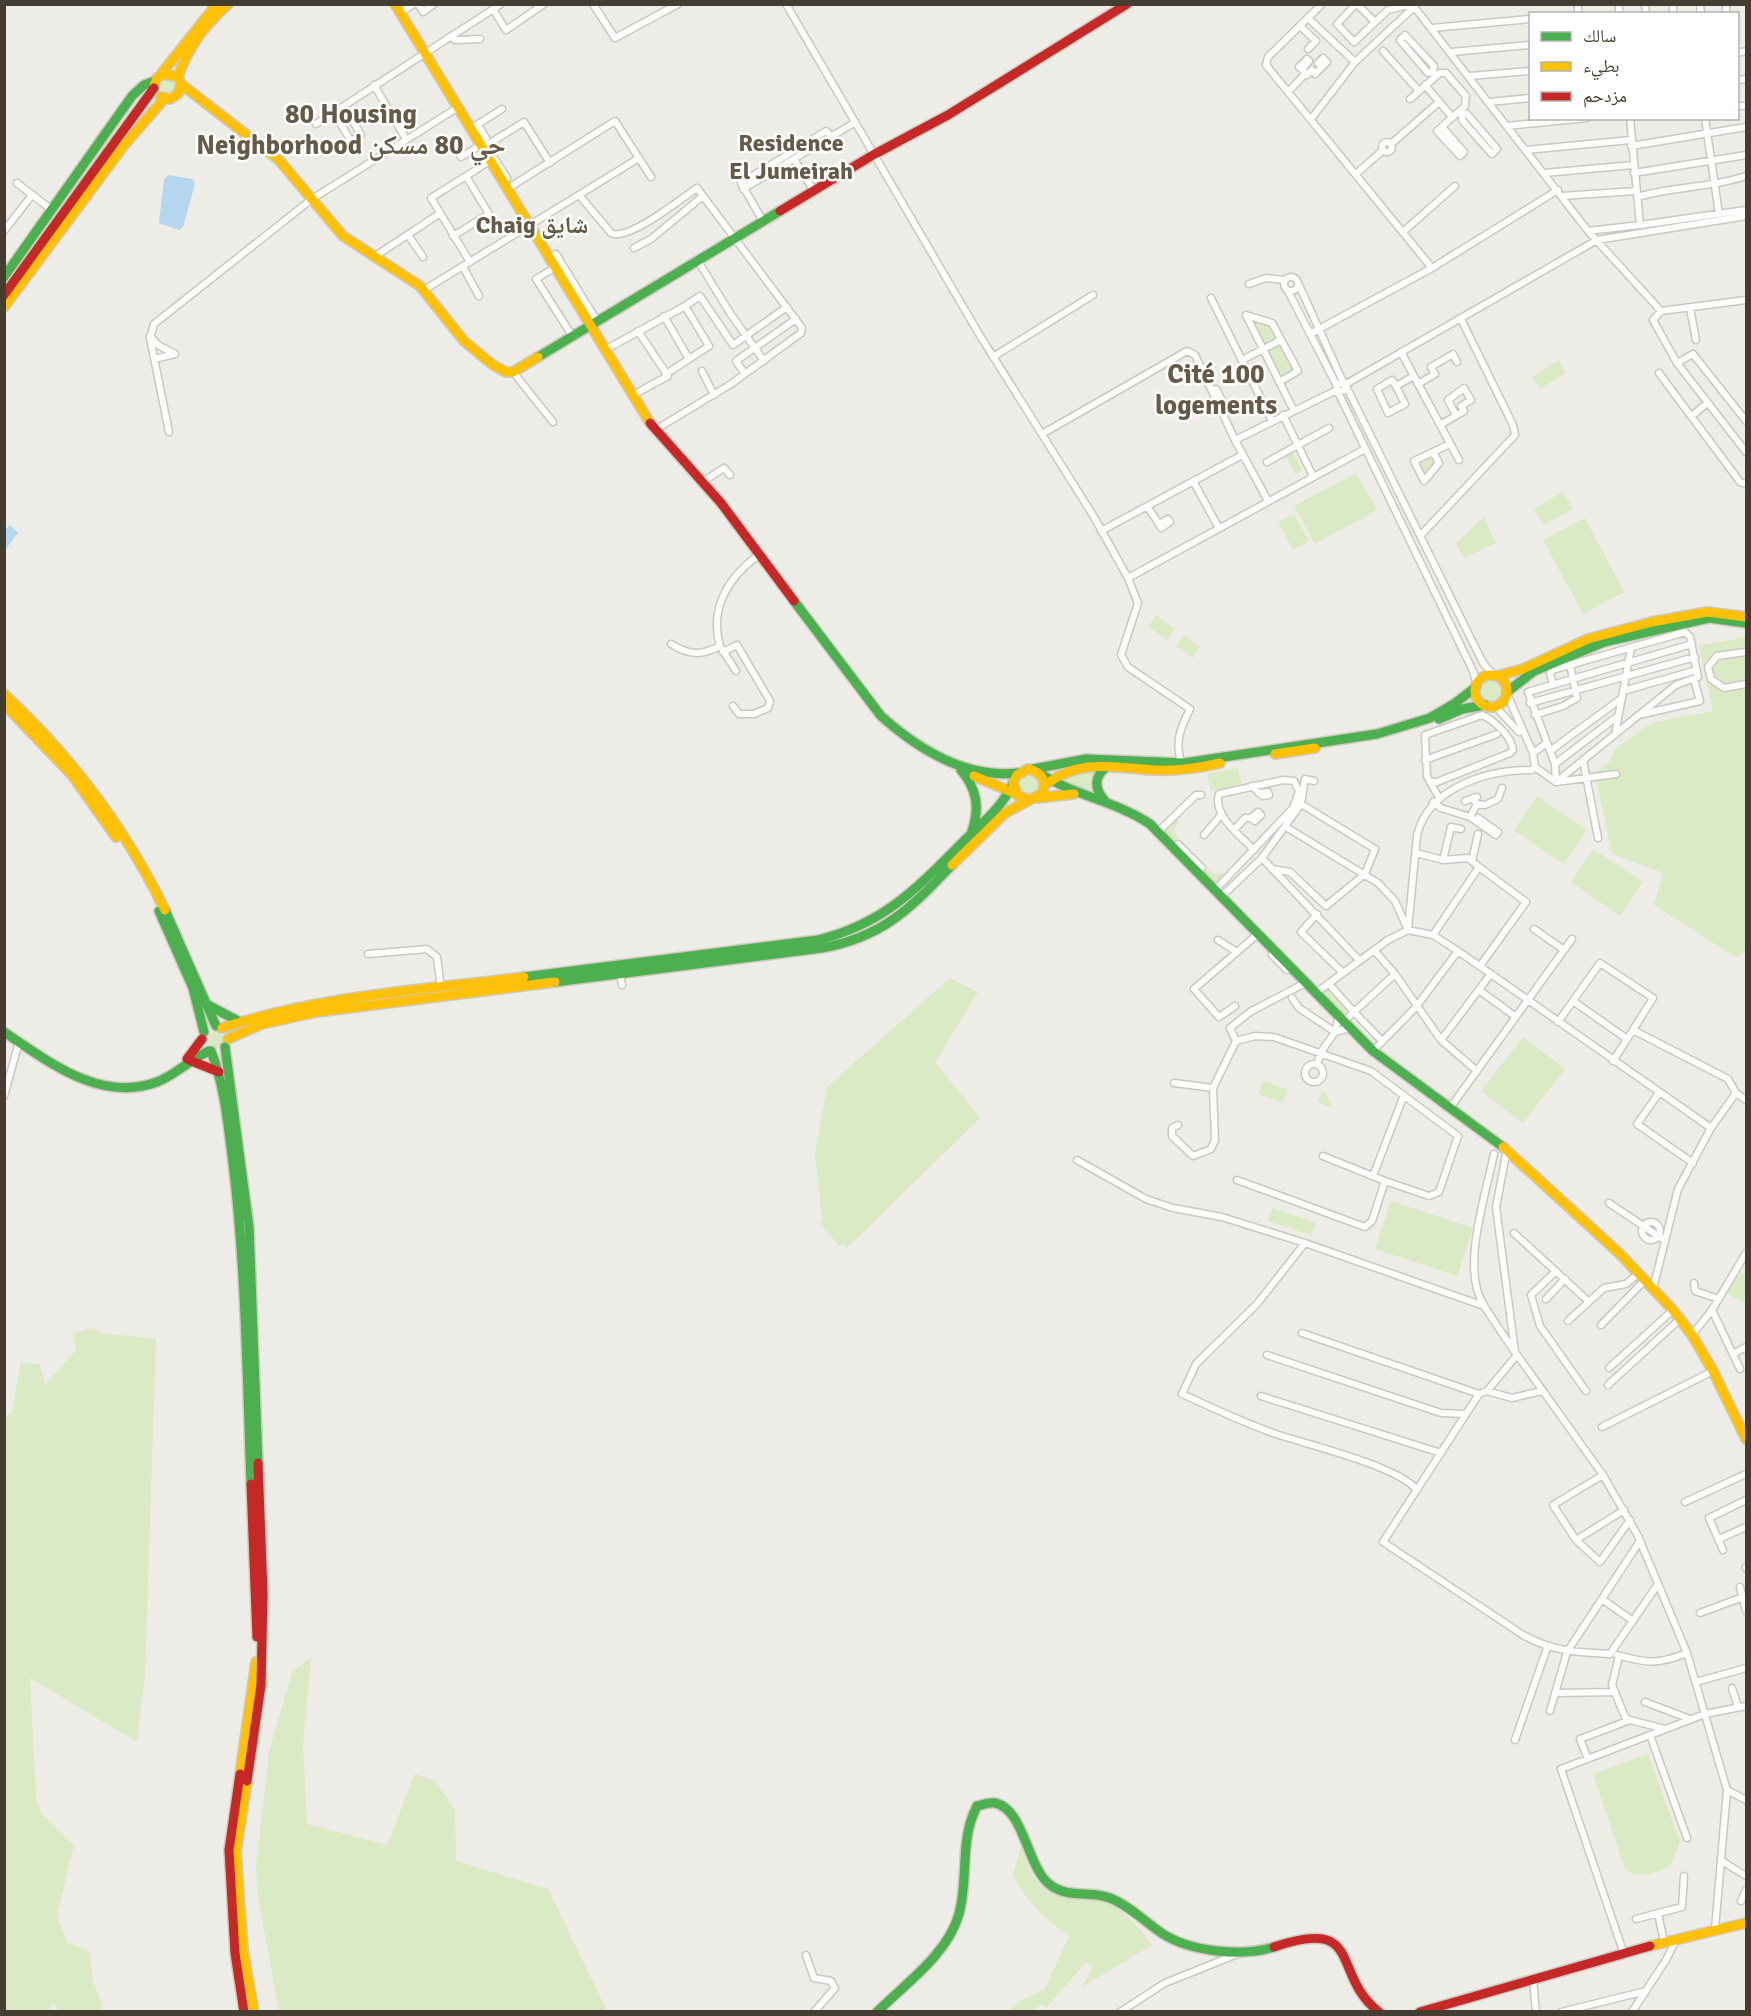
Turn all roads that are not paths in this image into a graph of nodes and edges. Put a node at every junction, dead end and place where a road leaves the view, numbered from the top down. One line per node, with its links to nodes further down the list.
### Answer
1 (217, 4): 33 (main road)
2 (228, 4): 34 (main road)
3 (416, 4): 4 (street); 14 (street)
4 (434, 4)
5 (501, 4): 15 (street)
6 (544, 4): 15 (street)
7 (593, 4): 8 (street)
8 (678, 4)
9 (786, 4): 57 (street)
10 (1127, 4): 71 (main road)
11 (1322, 4): 16 (street)
12 (1356, 4): 18 (street); 18 (street)
13 (1413, 5): 18 (street); 20 (street); 28 (street)
14 (398, 9): 27 (main road)
15 (493, 9): 21 (street)
16 (1308, 18): 19 (street); 28 (street)
17 (1529, 19): 20 (street)
18 (1375, 22)
19 (1300, 26): 24 (street); 40 (street)
20 (1432, 28): 26 (street)
21 (451, 36): 22 (street); 27 (street)
22 (480, 39)
23 (1529, 45): 26 (street)
24 (1308, 49)
25 (1383, 51): 38 (street)
26 (1451, 52): 32 (street)
27 (424, 53): 36 (street); 48 (main road)
28 (1355, 62): 53 (street)
29 (1322, 67): 40 (street)
30 (1529, 71): 32 (street)
31 (1435, 74): 31 (street); 35 (street); 37 (street)
32 (1470, 77): 35 (street); 39 (street); 47 (street)
33 (157, 81): 34 (main road); 43 (main road); 96 (main road); 126 (main road)
34 (179, 81): 41 (main road); 45 (main road)
35 (1455, 83): 39 (street)
36 (374, 85): 51 (street); 66 (street)
37 (1425, 86): 38 (street); 46 (street)
38 (1419, 91): 44 (street)
39 (1462, 91): 50 (street)
40 (1288, 92): 53 (street)
41 (176, 96): 43 (main road); 45 (main road)
42 (1529, 98): 47 (street)
43 (164, 99): 132 (main road)
44 (1410, 99)
45 (200, 100): 95 (main road)
46 (1439, 102): 52 (street); 80 (street)
47 (1489, 102): 60 (street)
48 (457, 108): 63 (main road); 66 (street)
49 (501, 110): 63 (street)
50 (1461, 112): 50 (street); 52 (street)
51 (334, 113): 58 (street); 59 (street)
52 (1452, 117): 61 (street)
53 (1311, 119): 80 (street)
54 (1567, 120): 60 (street)
55 (1631, 120): 67 (street)
56 (1705, 120): 64 (street)
57 (854, 123): 65 (street); 71 (street)
58 (316, 124)
59 (341, 124)
60 (1507, 126): 69 (street)
61 (1442, 127): 61 (street)
62 (1746, 127): 64 (street)
63 (471, 131): 68 (main road)
64 (1707, 134): 67 (street); 75 (street)
65 (831, 136): 74 (street); 88 (street)
66 (406, 139): 95 (street)
67 (1631, 143): 69 (street); 77 (street)
68 (483, 150): 70 (street); 76 (street); 81 (street); 86 (main road)
69 (1526, 150): 78 (street)
70 (458, 152)
71 (873, 155): 89 (main road); 152 (street)
72 (1746, 155): 75 (street)
73 (639, 158): 76 (street); 83 (street); 93 (street)
74 (794, 159): 88 (street); 89 (street)
75 (1713, 160): 79 (street); 85 (street)
76 (550, 163): 86 (street)
77 (1633, 165): 78 (street); 79 (street)
78 (1544, 172): 90 (street)
79 (1634, 172): 91 (street)
80 (1356, 174): 105 (street)
81 (466, 176): 98 (street); 108 (street)
82 (1746, 176): 85 (street)
83 (651, 177)
84 (17, 183): 92 (street)
85 (1716, 184): 91 (street); 99 (street)
86 (505, 185): 103 (main road)
87 (1455, 186): 105 (street)
88 (743, 189): 101 (street)
89 (814, 191): 101 (main road)
90 (1560, 193): 91 (street); 106 (street); 119 (street)
91 (1636, 194): 102 (street)
92 (32, 195): 96 (street); 104 (street)
93 (579, 195): 94 (street); 103 (street)
94 (703, 196): 109 (street); 111 (street)
95 (312, 199): 112 (main road); 142 (street)
96 (52, 210): 120 (main road)
97 (1746, 210): 99 (street)
98 (438, 214): 107 (street); 108 (street)
99 (1719, 214): 102 (street)
100 (1746, 216): 110 (street)
101 (763, 221): 109 (main road)
102 (1640, 225): 106 (street)
103 (531, 226): 114 (main road); 116 (street)
104 (4, 231)
105 (1404, 231): 119 (street)
106 (1588, 231): 110 (street)
107 (408, 235): 112 (street); 113 (street)
108 (453, 236): 116 (street)
109 (735, 239): 115 (main road); 133 (street)
110 (1597, 240): 135 (street); 138 (street)
111 (634, 248)
112 (374, 257): 124 (main road)
113 (423, 257)
114 (550, 257): 118 (main road); 139 (street)
115 (698, 261): 139 (main road); 145 (street)
116 (470, 262): 117 (street)
117 (463, 267): 124 (street); 128 (street)
118 (556, 267): 139 (main road); 144 (street)
119 (1432, 268): 141 (street)
120 (4, 277)
121 (1285, 279): 122 (street); 123 (street); 125 (street)
122 (1250, 284)
123 (1299, 285): 125 (street); 141 (street)
124 (424, 290): 160 (main road)
125 (1288, 291): 143 (street)
126 (4, 295)
127 (1093, 295): 152 (street)
128 (480, 296)
129 (1211, 298): 155 (street)
130 (1746, 300): 134 (street)
131 (685, 306): 136 (street); 145 (street); 154 (street)
132 (4, 307)
133 (787, 307): 137 (street); 145 (street)
134 (1690, 308): 135 (street); 147 (street)
135 (1660, 311): 158 (street)
136 (664, 316): 140 (street); 154 (street)
137 (795, 319): 148 (street); 156 (street)
138 (1461, 320): 151 (street); 203 (street)
139 (594, 323): 144 (main road); 150 (main road)
140 (638, 331): 150 (street); 162 (street)
141 (1318, 331): 143 (street); 168 (street)
142 (150, 334): 153 (street); 153 (street)
143 (1310, 334): 168 (street)
144 (573, 337): 160 (main road)
145 (746, 337): 148 (street)
146 (1281, 340): 149 (street); 149 (street); 165 (street)
147 (1696, 340)
148 (755, 349): 156 (street); 163 (street)
149 (1263, 350): 155 (street); 165 (street)
150 (606, 351): 169 (main road)
151 (1401, 352): 164 (street); 168 (street)
152 (993, 357): 183 (street)
153 (154, 359): 182 (street)
154 (689, 359): 162 (street)
155 (1242, 360): 176 (street)
156 (764, 361): 163 (street)
157 (1457, 362): 166 (street)
158 (1677, 363): 171 (street); 177 (street)
159 (702, 371): 170 (street)
160 (513, 372): 178 (street)
161 (1659, 373): 175 (street)
162 (666, 374): 169 (street)
163 (745, 374): 170 (street)
164 (1414, 376): 166 (street); 167 (street)
165 (1279, 382): 172 (street)
166 (1418, 384): 179 (street)
167 (1396, 386): 167 (street)
168 (1341, 387): 172 (street); 187 (street); 203 (street)
169 (633, 395): 181 (main road)
170 (714, 395): 181 (street)
171 (1707, 403): 175 (street); 189 (street)
172 (1293, 409): 173 (street)
173 (1283, 415): 176 (street); 186 (street)
174 (1456, 415): 174 (street); 179 (street)
175 (1692, 416): 197 (street)
176 (1272, 421): 184 (street)
177 (1746, 421)
178 (553, 422)
179 (1440, 425): 185 (street)
180 (1329, 428): 186 (street)
181 (655, 430): 196 (main road)
182 (169, 432)
183 (1042, 434): 184 (street); 202 (street)
184 (1235, 440): 190 (street)
185 (1450, 444): 188 (street); 191 (street)
186 (1298, 445): 192 (street); 194 (street)
187 (1365, 449): 194 (street); 224 (street)
188 (1433, 452): 188 (street)
189 (1746, 452)
190 (1242, 455): 195 (street); 198 (street)
191 (1459, 459)
192 (1267, 462)
193 (730, 476): 196 (street)
194 (1313, 476): 198 (street)
195 (1193, 482): 199 (street); 201 (street)
196 (701, 483): 204 (main road)
197 (1746, 484)
198 (1268, 501): 201 (street)
199 (1149, 508): 200 (street); 202 (street)
200 (1157, 521)
201 (1219, 528): 205 (street)
202 (1101, 531): 205 (street)
203 (1420, 536): 218 (street)
204 (758, 556): 211 (street); 249 (main road); 250 (main road)
205 (1128, 578): 244 (street)
206 (1746, 616): 218 (main road)
207 (1746, 623): 226 (main road)
208 (671, 644): 211 (street)
209 (1692, 644): 210 (street); 213 (street); 214 (street)
210 (1631, 648): 214 (street); 215 (street)
211 (722, 649): 217 (street); 231 (street)
212 (1746, 652): 223 (street)
213 (1695, 657): 216 (street); 219 (street)
214 (1628, 662): 219 (street); 220 (street)
215 (1570, 665): 220 (street); 222 (street)
216 (1697, 670): 221 (street); 228 (street)
217 (736, 671)
218 (1496, 676): 224 (main road); 226 (main road)
219 (1626, 677): 225 (street); 228 (street)
220 (1574, 678): 222 (street); 225 (street)
221 (1694, 679): 233 (street); 233 (street)
222 (1553, 684): 229 (street)
223 (1746, 684)
224 (1477, 686): 232 (main road); 244 (main road)
225 (1577, 690): 229 (street); 234 (street)
226 (1507, 693): 232 (main road); 238 (street)
227 (4, 694): 316 (main road)
228 (1622, 694): 235 (street); 240 (street)
229 (1530, 703): 234 (street)
230 (4, 704): 328 (main road)
231 (733, 706)
232 (1490, 706): 238 (street); 246 (main road)
233 (1640, 714): 237 (street)
234 (1535, 715): 239 (street)
235 (1618, 716): 237 (street); 245 (street)
236 (1500, 733): 242 (street); 242 (street); 254 (street)
237 (1615, 735): 243 (street)
238 (1526, 740): 241 (street)
239 (1547, 743): 240 (street); 241 (street)
240 (1550, 751): 245 (street)
241 (1533, 753): 247 (street)
242 (1425, 760): 254 (street)
243 (1583, 760): 252 (street); 255 (street)
244 (1181, 763): 248 (main road)
245 (1555, 764): 255 (street)
246 (1109, 765): 256 (main road); 266 (main road)
247 (1535, 767): 255 (street); 263 (street)
248 (1031, 769): 250 (main road); 256 (main road)
249 (960, 770): 258 (main road); 276 (main road)
250 (1018, 773): 258 (main road)
251 (1616, 774): 252 (street)
252 (1586, 776): 255 (street); 279 (street)
253 (1314, 782): 269 (street)
254 (1430, 782): 263 (street)
255 (1556, 782)
256 (1048, 784): 261 (main road); 264 (main road)
257 (1252, 786): 260 (street); 270 (street); 280 (street)
258 (1014, 790): 264 (main road); 276 (main road)
259 (1495, 791): 265 (street)
260 (1260, 793)
261 (1079, 794): 264 (main road); 266 (main road)
262 (1201, 795): 275 (street)
263 (1439, 796): 268 (street)
264 (1034, 799): 304 (main road)
265 (1476, 800): 267 (street); 268 (street)
266 (1105, 801): 275 (main road)
267 (1465, 801)
268 (1433, 802): 281 (street)
269 (1301, 804): 272 (street); 287 (street)
270 (1221, 815): 273 (street); 278 (street)
271 (1251, 818): 273 (street)
272 (1286, 827): 282 (street); 287 (street)
273 (1235, 829): 280 (street)
274 (1461, 829): 283 (street)
275 (1159, 831): 288 (main road)
276 (971, 834): 310 (main road)
277 (1478, 834): 284 (street)
278 (1204, 835)
279 (1598, 838)
280 (1254, 850): 288 (street)
281 (1416, 853): 283 (street); 291 (street)
282 (1262, 858): 286 (street); 288 (street)
283 (1443, 860): 284 (street)
284 (1472, 861): 285 (street)
285 (1479, 867): 293 (street); 302 (street)
286 (1272, 869): 287 (street); 289 (street)
287 (1365, 874): 291 (street)
288 (1219, 893): 292 (main road)
289 (1317, 914): 301 (street); 303 (street)
290 (1534, 929): 297 (street)
291 (1408, 930): 293 (street); 296 (street)
292 (1259, 933): 299 (street); 307 (main road)
293 (1433, 935): 298 (street)
294 (1572, 939): 297 (street)
295 (1218, 940): 299 (street)
296 (1374, 950): 301 (street); 305 (street)
297 (1564, 950): 314 (street)
298 (1458, 951): 302 (street); 318 (street)
299 (1237, 952): 317 (street)
300 (368, 954): 310 (street)
301 (1359, 960): 303 (street)
302 (1480, 966): 306 (street)
303 (1342, 972): 308 (street)
304 (620, 974): 309 (street); 334 (main road)
305 (1395, 975): 318 (street); 319 (street)
306 (1490, 975): 311 (street); 314 (street)
307 (1307, 982): 312 (main road); 331 (street)
308 (1329, 984): 312 (street); 319 (street)
309 (622, 985)
310 (441, 988): 322 (main road)
311 (1479, 990): 320 (street); 330 (street)
312 (1317, 992): 321 (main road)
313 (1292, 998): 327 (street)
314 (1527, 1000): 320 (street); 323 (street)
315 (1573, 1001): 323 (street); 325 (street); 329 (street)
316 (207, 1005): 322 (main road); 324 (main road)
317 (1235, 1006)
318 (1416, 1007): 330 (street); 332 (street)
319 (1354, 1012): 321 (street); 332 (street)
320 (1516, 1017): 341 (street)
321 (1344, 1021): 327 (street); 327 (street); 336 (main road)
322 (240, 1022): 324 (main road)
323 (1558, 1022): 338 (street)
324 (219, 1027): 328 (main road); 334 (main road)
325 (1634, 1030): 329 (street); 346 (street)
326 (4, 1032): 333 (main road)
327 (1335, 1032): 337 (street)
328 (203, 1036): 335 (main road); 339 (main road)
329 (1627, 1039): 338 (street)
330 (1441, 1040): 341 (street)
331 (1236, 1041): 337 (street); 344 (street)
332 (1382, 1041): 336 (street)
333 (19, 1042): 339 (main road); 348 (street)
334 (226, 1043): 335 (main road); 459 (main road)
335 (210, 1051): 339 (main road); 342 (main road)
336 (1373, 1051): 350 (main road)
337 (1321, 1052): 340 (street); 347 (street)
338 (1613, 1060): 345 (street)
339 (186, 1062): 342 (main road)
340 (1317, 1064)
341 (1477, 1071): 350 (street)
342 (219, 1072): 458 (main road)
343 (1174, 1083): 344 (street)
344 (1213, 1088): 351 (street)
345 (1659, 1093): 352 (street); 357 (street)
346 (1736, 1093): 349 (street); 352 (street)
347 (1404, 1095): 358 (street); 360 (street)
348 (4, 1096)
349 (1746, 1100)
350 (1450, 1108): 353 (main road)
351 (1178, 1125)
352 (1711, 1128): 357 (street)
353 (1507, 1150): 367 (main road); 383 (street)
354 (1494, 1154): 374 (street)
355 (1323, 1156): 358 (street)
356 (1077, 1160): 364 (street)
357 (1693, 1162): 363 (street)
358 (1373, 1176): 360 (street)
359 (1237, 1180): 360 (street)
360 (1385, 1181)
361 (1610, 1203): 363 (street)
362 (1514, 1233): 366 (street)
363 (1661, 1238): 370 (street)
364 (1305, 1242): 374 (street); 401 (street)
365 (1746, 1253): 372 (street)
366 (1556, 1271): 368 (street); 392 (street)
367 (1642, 1276): 370 (main road); 373 (street); 379 (street)
368 (1565, 1279): 371 (street); 373 (street)
369 (1694, 1283): 372 (street)
370 (1653, 1289): 375 (main road)
371 (1546, 1299)
372 (1719, 1299): 376 (street)
373 (1588, 1301): 378 (street)
374 (1484, 1306): 383 (street)
375 (1673, 1310): 377 (main road); 386 (street)
376 (1712, 1310): 381 (street); 384 (street)
377 (1680, 1318): 381 (main road); 389 (street)
378 (1568, 1322)
379 (1601, 1325)
380 (1302, 1333): 393 (street)
381 (1692, 1335): 388 (main road)
382 (1746, 1347): 384 (street)
383 (1516, 1354): 390 (street); 391 (street)
384 (1733, 1354): 387 (street)
385 (1267, 1355): 395 (street)
386 (1609, 1368)
387 (1740, 1369)
388 (1713, 1371): 396 (street); 397 (main road)
389 (1608, 1385)
390 (1487, 1391): 391 (street); 393 (street)
391 (1542, 1391): 400 (street)
392 (1586, 1391)
393 (1479, 1394): 395 (street)
394 (1261, 1396): 398 (street)
395 (1466, 1414): 398 (street)
396 (1602, 1427)
397 (1746, 1439)
398 (1442, 1452): 401 (street)
399 (1746, 1474): 403 (street)
400 (1603, 1475): 404 (street); 408 (street)
401 (1417, 1490): 418 (street)
402 (1746, 1500): 407 (street)
403 (1685, 1502)
404 (1624, 1510): 405 (street); 408 (street)
405 (1629, 1520): 408 (street); 409 (street)
406 (1746, 1527): 407 (street)
407 (1719, 1539): 410 (street)
408 (1576, 1540)
409 (1640, 1541): 411 (street); 414 (street)
410 (1723, 1550)
411 (1658, 1584): 417 (street); 420 (street)
412 (1740, 1587): 413 (street)
413 (1743, 1597): 415 (street); 416 (street)
414 (1602, 1599): 417 (street); 419 (street)
415 (1746, 1611)
416 (1701, 1613)
417 (1633, 1621): 421 (street)
418 (1547, 1648): 419 (street); 437 (street)
419 (1567, 1652): 421 (street); 427 (street)
420 (1687, 1653): 422 (street); 424 (street)
421 (1610, 1654): 422 (street)
422 (1619, 1656): 426 (street)
423 (1746, 1668): 424 (street)
424 (1696, 1682): 432 (street)
425 (1732, 1688): 430 (street)
426 (1615, 1692): 427 (street); 434 (street)
427 (1555, 1694): 431 (street)
428 (1645, 1702): 433 (street)
429 (1746, 1706): 430 (street)
430 (1738, 1707): 432 (street)
431 (1550, 1711)
432 (1705, 1714): 433 (street); 439 (street)
433 (1690, 1719): 435 (street)
434 (1630, 1720): 435 (street); 438 (street)
435 (1666, 1729): 436 (street)
436 (1650, 1736): 438 (street); 441 (street)
437 (1515, 1740)
438 (1588, 1759): 454 (street)
439 (1727, 1790): 440 (street); 442 (street)
440 (1746, 1800)
441 (1687, 1838)
442 (1722, 1861): 444 (street); 450 (street)
443 (1684, 1876): 447 (street)
444 (1746, 1876)
445 (1746, 1890): 446 (street)
446 (1741, 1901)
447 (1658, 1913): 448 (street); 452 (street)
448 (1636, 1919)
449 (1746, 1923): 450 (main road)
450 (1715, 1929): 451 (main road)
451 (1677, 1938): 452 (main road); 457 (street)
452 (1664, 1941): 454 (main road)
453 (1244, 1952): 461 (main road); 462 (street); 463 (main road)
454 (1624, 1954): 456 (main road)
455 (806, 1955): 460 (street)
456 (1533, 1980): 464 (main road); 465 (street)
457 (1646, 1991): 466 (street); 467 (street)
458 (244, 2012)
459 (255, 2012)
460 (814, 2012)
461 (877, 2012)
462 (1120, 2012)
463 (1379, 2012)
464 (1420, 2012)
465 (1536, 2012)
466 (1561, 2012)
467 (1632, 2012)

